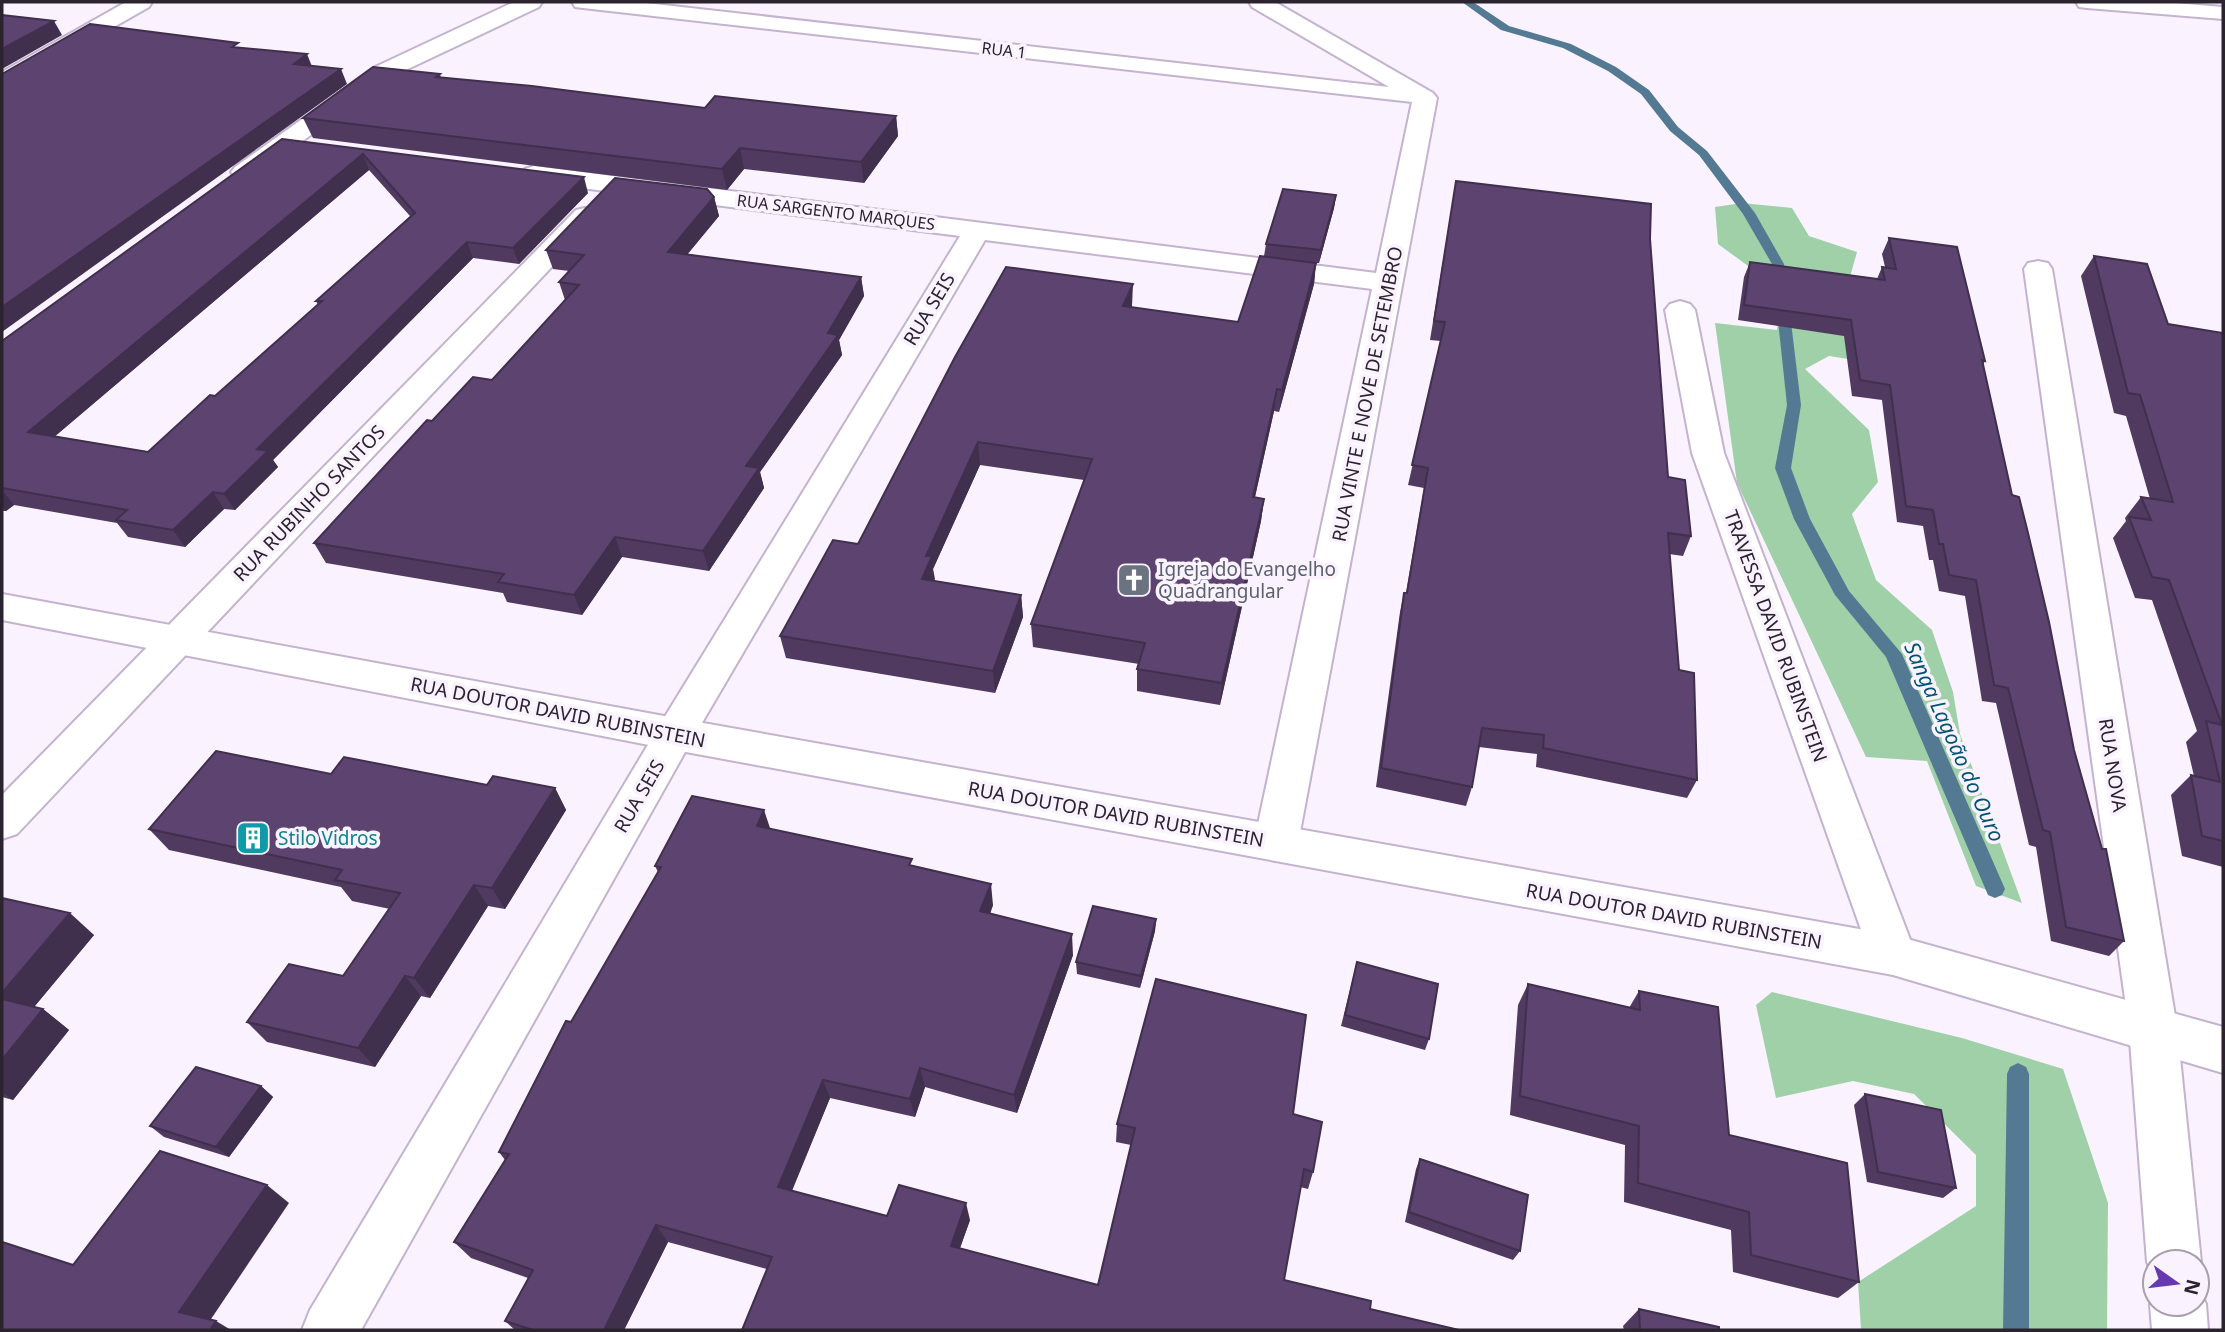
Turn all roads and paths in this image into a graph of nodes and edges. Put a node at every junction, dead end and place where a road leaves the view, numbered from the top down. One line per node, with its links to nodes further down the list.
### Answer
1 (141, 2): 7 (street)
2 (531, 2): 9 (street)
3 (583, 2): 8 (street, RUA 1)
4 (1260, 2): 8 (street)
5 (2087, 2): 6 (street)
6 (2223, 12)
7 (2, 81)
8 (1425, 98): 16 (street, RUA VINTE E NOVE DE SETEMBRO)
9 (281, 144): 10 (street); 13 (street)
10 (321, 149)
11 (509, 171): 12 (street, RUA SARGENTO MARQUES)
12 (615, 184): 14 (street, RUA SARGENTO MARQUES); 19 (street, RUA RUBINHO SANTOS)
13 (225, 185)
14 (976, 230): 16 (street, RUA SARGENTO MARQUES); 20 (street, RUA SEIS)
15 (2038, 269): 24 (street, RUA NOVA)
16 (1390, 283): 22 (street, RUA VINTE E NOVE DE SETEMBRO)
17 (1680, 310): 23 (street, TRAVESSA DAVID RUBINSTEIN)
18 (2, 607): 19 (street, RUA DOUTOR DAVID RUBINSTEIN)
19 (178, 639): 20 (street, RUA DOUTOR DAVID RUBINSTEIN); 21 (street, RUA RUBINHO SANTOS)
20 (675, 734): 22 (street, RUA DOUTOR DAVID RUBINSTEIN); 27 (street, RUA SEIS)
21 (2, 822)
22 (1276, 843): 23 (street, RUA DOUTOR DAVID RUBINSTEIN)
23 (1893, 955): 24 (street, RUA DOUTOR DAVID RUBINSTEIN)
24 (2153, 1028): 25 (street, RUA DOUTOR DAVID RUBINSTEIN); 26 (street, RUA NOVA)
25 (2223, 1050)
26 (2173, 1248)
27 (330, 1330)

